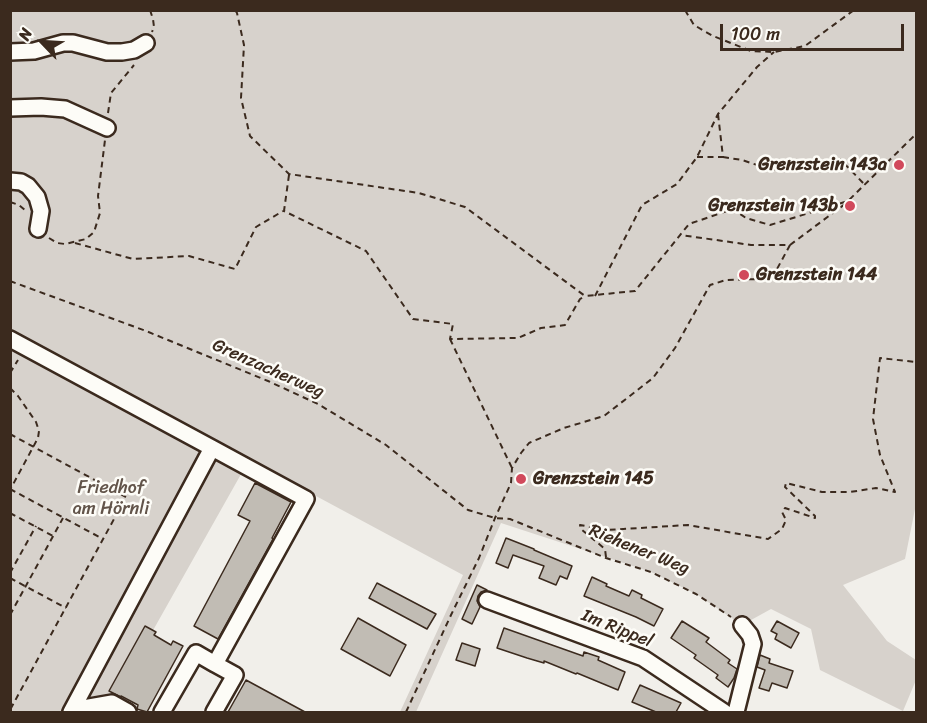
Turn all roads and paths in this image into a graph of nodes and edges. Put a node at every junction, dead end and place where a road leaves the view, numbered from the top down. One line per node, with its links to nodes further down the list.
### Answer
1 (150, 10): 5 (path)
2 (235, 10): 14 (path)
3 (685, 10): 7 (path)
4 (854, 10): 7 (path)
5 (146, 43): 6 (street); 10 (path)
6 (10, 52)
7 (774, 52): 9 (path)
8 (10, 108): 10 (street)
9 (718, 114): 12 (path); 13 (path)
10 (106, 128): 22 (path)
11 (916, 134): 16 (path)
12 (697, 157): 13 (path); 26 (path)
13 (723, 158): 16 (path)
14 (289, 174): 19 (path); 25 (path)
15 (10, 181): 20 (street)
16 (865, 185): 17 (path)
17 (848, 201): 21 (path); 23 (path)
18 (10, 202): 20 (path)
19 (284, 211): 22 (path); 28 (path)
20 (38, 229): 22 (path)
21 (681, 236): 23 (path); 26 (path)
22 (75, 243)
23 (790, 245): 34 (path)
24 (10, 281): 38 (path, Grenzacherweg)
25 (585, 296): 26 (path); 28 (path)
26 (595, 296)
27 (10, 339): 33 (street)
28 (450, 339): 34 (path)
29 (916, 362): 42 (path)
30 (10, 388): 32 (path)
31 (10, 434): 32 (path)
32 (33, 446): 35 (path); 41 (path)
33 (212, 448): 50 (street); 52 (street)
34 (512, 468): 38 (path)
35 (11, 489): 37 (path)
36 (10, 513): 39 (path)
37 (63, 518): 40 (path); 41 (path)
38 (495, 518): 42 (path, Riehener Weg); 56 (path)
39 (36, 526): 40 (path); 43 (path)
40 (54, 536): 45 (path)
41 (103, 539): 47 (path)
42 (606, 558): 49 (path, Riehener Weg)
43 (10, 573)
44 (10, 578): 45 (path)
45 (26, 587): 47 (path); 48 (path)
46 (487, 600): 57 (street, Im Rippel)
47 (66, 608): 51 (path)
48 (10, 615)
49 (742, 624): 58 (street)
50 (215, 664): 54 (street); 55 (street)
51 (10, 710)
52 (72, 711): 53 (street)
53 (128, 712)
54 (162, 712)
55 (214, 712)
56 (406, 712)
57 (724, 712)
58 (736, 712)

